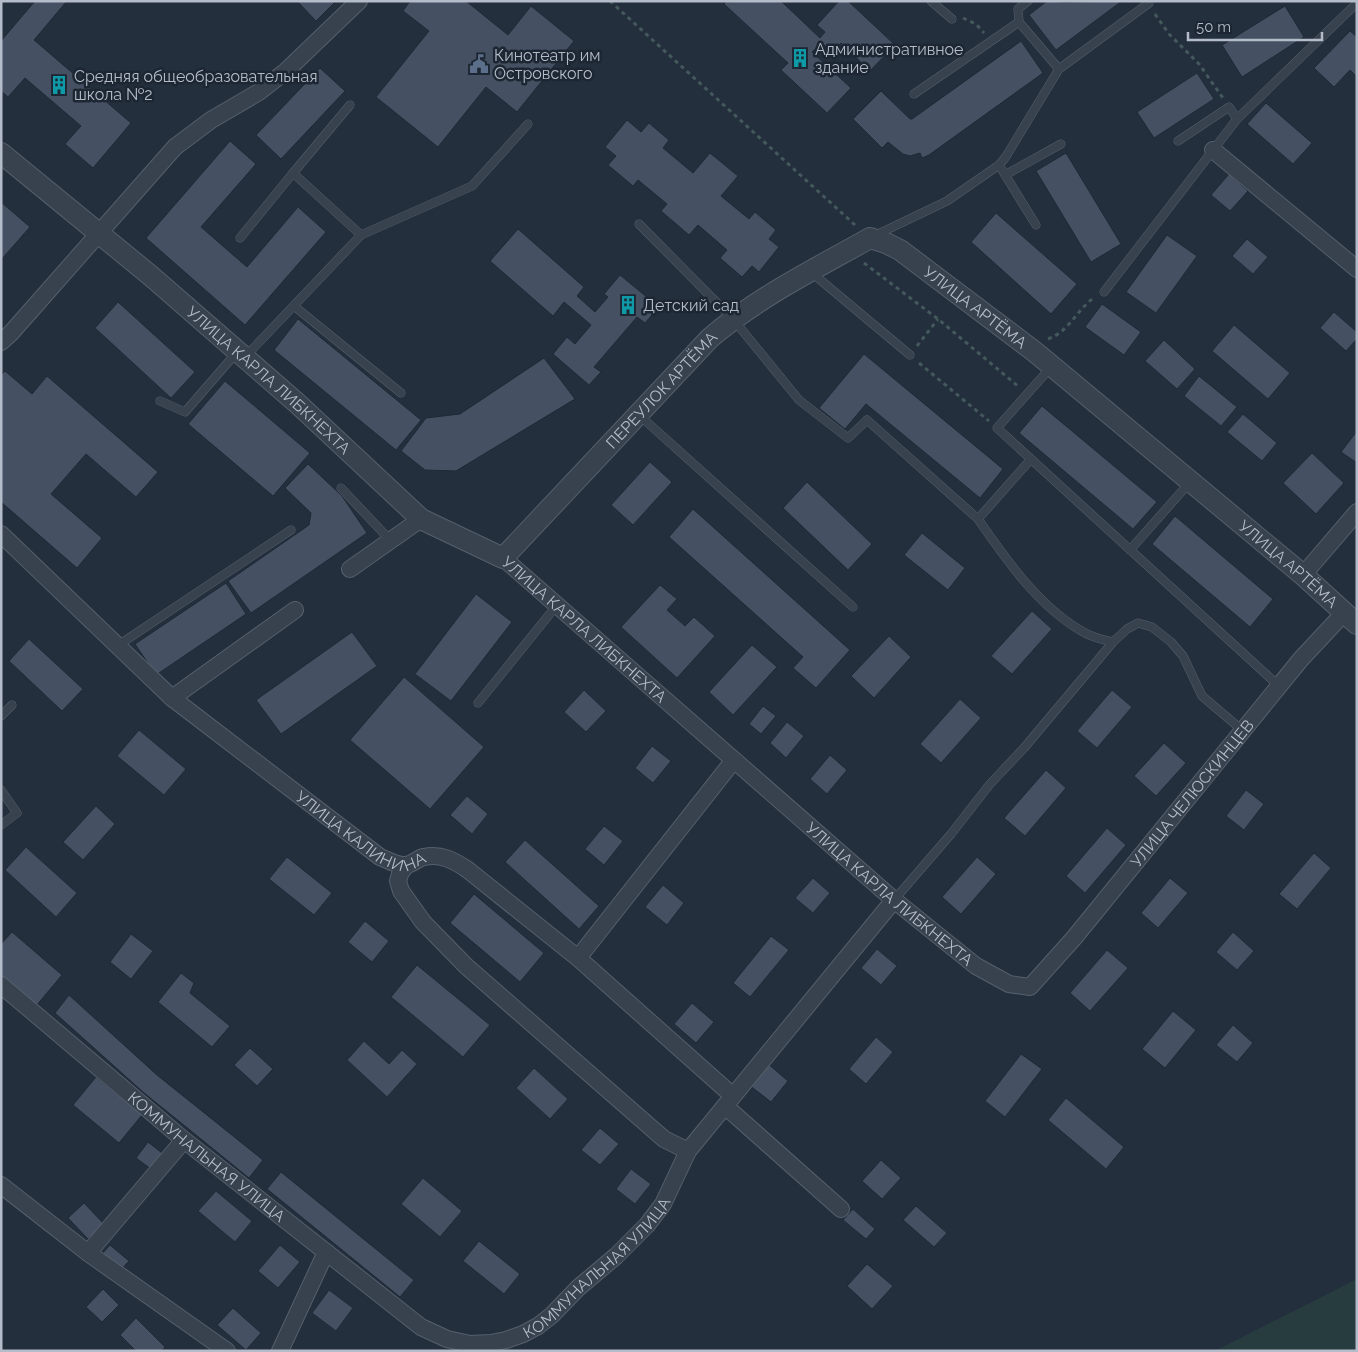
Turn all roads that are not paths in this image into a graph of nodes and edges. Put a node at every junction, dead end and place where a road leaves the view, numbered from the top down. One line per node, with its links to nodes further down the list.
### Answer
1 (359, 1): 22 (street)
2 (931, 1): 6 (lane)
3 (1028, 1): 7 (lane)
4 (1148, 3): 8 (lane)
5 (1357, 3): 11 (lane)
6 (952, 19)
7 (1019, 22): 8 (lane); 9 (lane)
8 (1059, 69): 17 (lane)
9 (914, 94)
10 (350, 105): 18 (lane)
11 (1237, 119): 13 (lane); 15 (lane)
12 (528, 124): 23 (lane)
13 (1178, 142)
14 (1061, 144): 19 (lane)
15 (1213, 150): 26 (street); 28 (lane)
16 (1, 153): 22 (street, УЛИЦА КАРЛА ЛИБКНЕХТА)
17 (999, 165): 19 (lane); 25 (lane)
18 (293, 172): 23 (lane); 24 (lane)
19 (1005, 175): 21 (lane)
20 (639, 224): 30 (lane)
21 (1036, 225)
22 (99, 233): 31 (street); 32 (street, УЛИЦА КАРЛА ЛИБКНЕХТА)
23 (361, 235): 29 (lane)
24 (240, 238)
25 (870, 238): 27 (street, ПЕРЕУЛОК АРТЁМА); 34 (street, УЛИЦА АРТЁМА)
26 (1357, 269)
27 (811, 272): 30 (street, ПЕРЕУЛОК АРТЁМА); 33 (lane)
28 (1104, 292)
29 (294, 306): 32 (lane); 35 (lane)
30 (733, 319): 37 (street, ПЕРЕУЛОК АРТЁМА); 43 (lane)
31 (1, 342)
32 (241, 355): 36 (lane); 42 (street, УЛИЦА КАРЛА ЛИБКНЕХТА)
33 (910, 355)
34 (1052, 365): 38 (lane); 39 (street, УЛИЦА АРТЁМА)
35 (401, 393)
36 (160, 401)
37 (639, 415): 48 (street, ПЕРЕУЛОК АРТЁМА); 52 (lane)
38 (1031, 459): 43 (lane); 47 (lane)
39 (1192, 481): 47 (lane); 50 (street, УЛИЦА АРТЁМА)
40 (341, 488): 46 (lane)
41 (1357, 512): 50 (street)
42 (421, 519): 46 (street); 48 (street, УЛИЦА КАРЛА ЛИБКНЕХТА)
43 (978, 520): 55 (lane)
44 (291, 530): 56 (lane)
45 (1, 534): 56 (street, УЛИЦА КАЛИНИНА)
46 (391, 541): 49 (street)
47 (1130, 550): 57 (lane)
48 (503, 558): 51 (street, УЛИЦА КАРЛА ЛИБКНЕХТА)
49 (350, 569)
50 (1303, 575): 54 (street, УЛИЦА АРТЁМА)
51 (557, 605): 59 (lane); 63 (street, УЛИЦА КАРЛА ЛИБКНЕХТА)
52 (853, 608)
53 (294, 610): 58 (street)
54 (1350, 619): 57 (street, УЛИЦА ЧЕЛЮСКИНЦЕВ)
55 (1113, 642): 62 (lane); 67 (lane)
56 (117, 646): 58 (street, УЛИЦА КАЛИНИНА)
57 (1279, 686): 62 (street, УЛИЦА ЧЕЛЮСКИНЦЕВ)
58 (172, 698): 66 (street, УЛИЦА КАЛИНИНА)
59 (478, 703)
60 (12, 705): 61 (lane)
61 (1, 716)
62 (1242, 730): 70 (street, УЛИЦА ЧЕЛЮСКИНЦЕВ)
63 (734, 760): 67 (street, УЛИЦА КАРЛА ЛИБКНЕХТА); 68 (street)
64 (1, 790): 65 (lane)
65 (1, 825)
66 (406, 865): 68 (street, УЛИЦА КАЛИНИНА); 73 (street)
67 (894, 900): 70 (street, УЛИЦА КАРЛА ЛИБКНЕХТА); 71 (street, КОММУНАЛЬНАЯ УЛИЦА)
68 (578, 958): 71 (street, УЛИЦА КАЛИНИНА)
69 (1, 985): 72 (street, КОММУНАЛЬНАЯ УЛИЦА)
70 (1030, 987)
71 (729, 1101): 73 (street, КОММУНАЛЬНАЯ УЛИЦА); 75 (street, УЛИЦА КАЛИНИНА)
72 (184, 1140): 76 (street); 77 (street, КОММУНАЛЬНАЯ УЛИЦА)
73 (688, 1151): 77 (street, КОММУНАЛЬНАЯ УЛИЦА)
74 (1, 1185): 76 (street)
75 (841, 1209)
76 (88, 1252): 78 (street)
77 (326, 1252): 79 (street)
78 (227, 1351)
79 (280, 1351)

